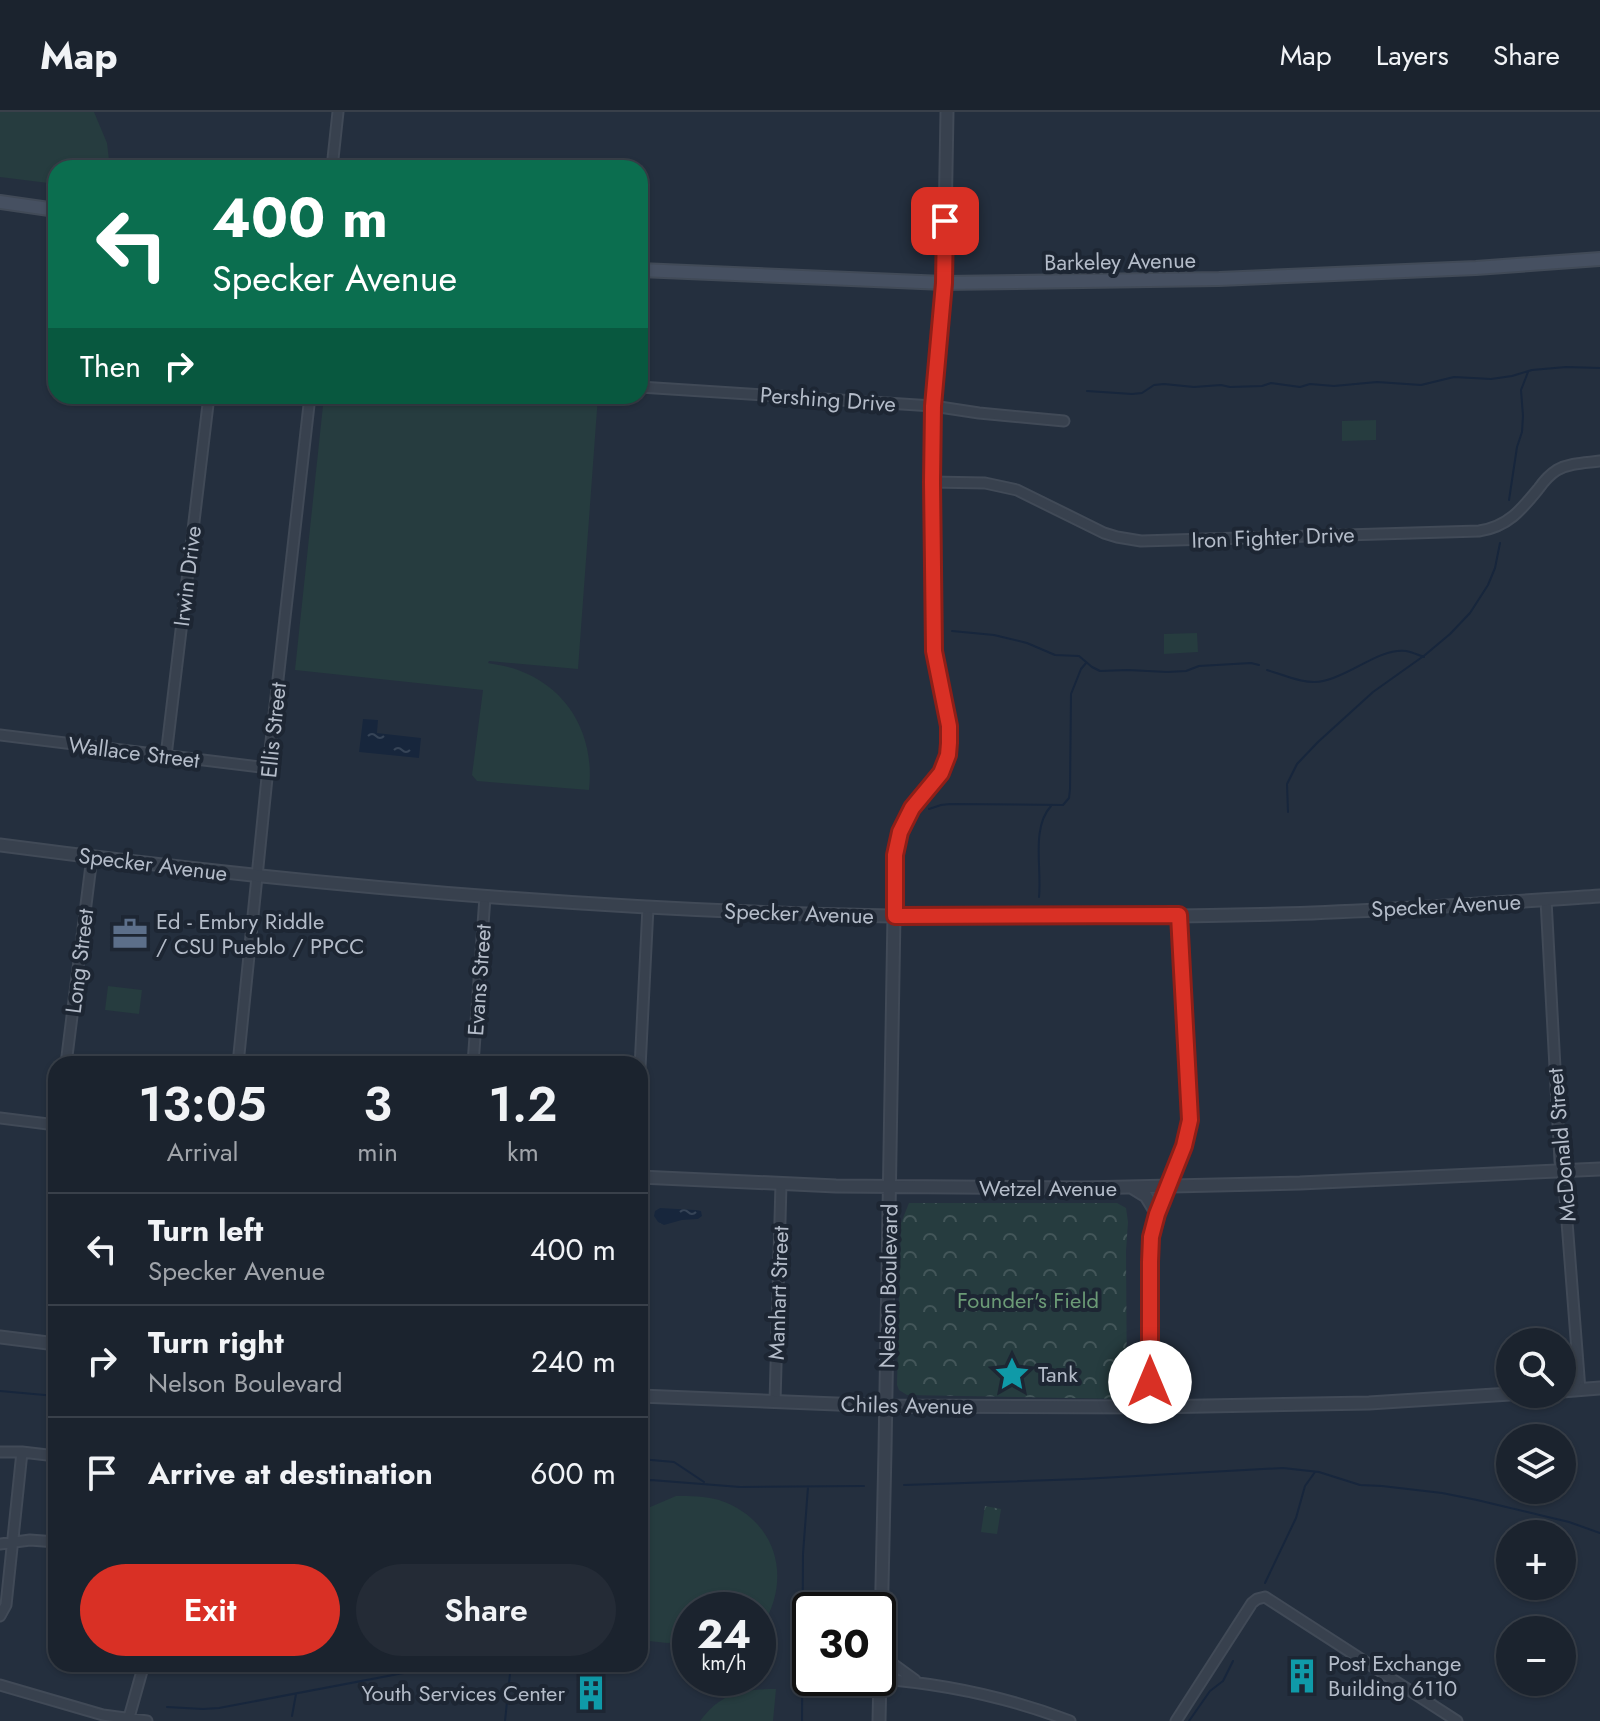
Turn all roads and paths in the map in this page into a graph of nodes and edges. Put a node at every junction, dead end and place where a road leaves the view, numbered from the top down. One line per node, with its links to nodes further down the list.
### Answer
1 (338, 112): 3 (street)
2 (947, 112): 8 (street)
3 (333, 160)
4 (0, 202): 5 (main road)
5 (48, 209)
6 (1600, 259): 8 (main road, Barkeley Avenue)
7 (648, 270): 8 (main road, Barkeley Avenue)
8 (944, 283): 12 (street)
9 (648, 388): 12 (street, Pershing Drive)
10 (208, 404): 17 (street, Irwin Drive)
11 (309, 404): 18 (street, Ellis Street)
12 (933, 406): 13 (street, Pershing Drive); 15 (street)
13 (1064, 421)
14 (1600, 461): 15 (street, Iron Fighter Drive)
15 (932, 482): 27 (street)
16 (0, 735): 17 (street, Wallace Street)
17 (166, 756): 18 (street, Wallace Street)
18 (268, 768): 21 (street, Ellis Street)
19 (0, 845): 20 (street, Specker Avenue)
20 (92, 857): 21 (street, Specker Avenue); 28 (street, Long Street)
21 (257, 877): 23 (street, Specker Avenue); 29 (street, Ellis Street)
22 (1600, 896): 24 (street, Specker Avenue)
23 (485, 897): 25 (street, Specker Avenue); 30 (street, Evans Street)
24 (1546, 900): 26 (street, Specker Avenue); 35 (street, McDonald Street)
25 (648, 907): 27 (street, Specker Avenue); 31 (street)
26 (1179, 915): 27 (street, Specker Avenue); 40 (street)
27 (895, 916): 38 (street, Nelson Boulevard)
28 (67, 1056)
29 (239, 1056)
30 (474, 1056)
31 (641, 1056)
32 (0, 1118): 33 (street)
33 (48, 1124)
34 (1600, 1169): 35 (street, Wetzel Avenue)
35 (1563, 1171): 40 (street, Wetzel Avenue); 46 (street, McDonald Street)
36 (648, 1177): 37 (street, Wetzel Avenue)
37 (781, 1184): 38 (street, Wetzel Avenue); 49 (street, Manhart Street)
38 (890, 1187): 39 (street, Wetzel Avenue); 50 (street, Nelson Boulevard)
39 (1132, 1187): 40 (street, Wetzel Avenue); 41 (street)
40 (1168, 1187): 41 (street)
41 (1157, 1214): 51 (street)
42 (0, 1337): 43 (street)
43 (48, 1343)
44 (1600, 1388): 46 (street)
45 (1576, 1390): 46 (street)
46 (1580, 1390)
47 (1496, 1395): 51 (street, Chiles Avenue)
48 (648, 1396): 49 (street, Chiles Avenue)
49 (775, 1402): 50 (street, Chiles Avenue)
50 (886, 1406): 51 (street, Chiles Avenue); 58 (street, Nelson Boulevard)
51 (1151, 1407)
52 (0, 1452): 53 (street)
53 (22, 1452): 54 (street); 55 (street)
54 (48, 1455)
55 (13, 1541): 56 (street); 57 (street); 59 (street)
56 (48, 1541)
57 (0, 1544)
58 (882, 1592)
59 (0, 1616)
60 (896, 1666): 63 (street)
61 (142, 1672): 66 (street)
62 (896, 1680): 63 (street)
63 (918, 1682): 69 (street)
64 (0, 1685): 66 (street)
65 (880, 1696): 68 (street, Nelson Boulevard)
66 (129, 1720): 67 (street)
67 (147, 1721)
68 (879, 1721)
69 (1070, 1721)
70 (1176, 1721): 71 (street)
71 (1457, 1721)

